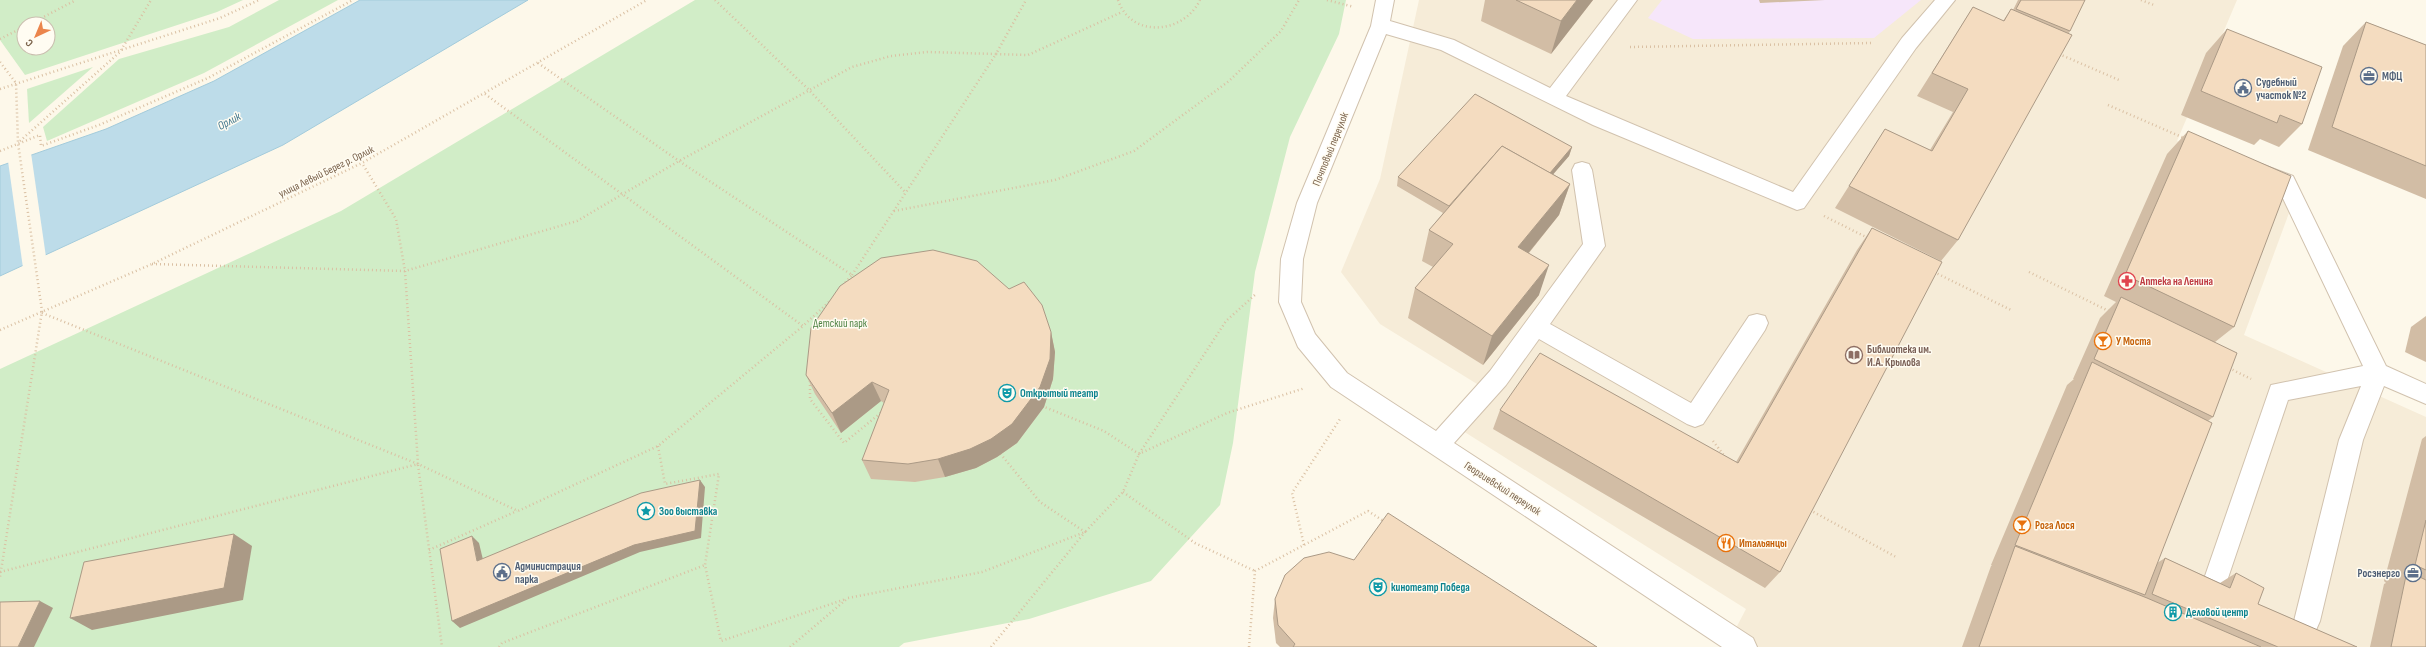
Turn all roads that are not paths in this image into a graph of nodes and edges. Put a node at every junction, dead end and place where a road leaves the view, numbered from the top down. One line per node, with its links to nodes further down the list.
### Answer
1 (1385, 0): 4 (street, Почтовый переулок)
2 (1628, 0): 5 (street)
3 (1946, 0): 5 (street)
4 (1380, 26): 5 (street); 8 (street, Почтовый переулок)
5 (1554, 98)
6 (2242, 164): 11 (street)
7 (1582, 170): 10 (street)
8 (1290, 302): 13 (street, Георгиевский переулок)
9 (1757, 323): 10 (street)
10 (1536, 327): 13 (street)
11 (2378, 373): 12 (street); 14 (street); 15 (street)
12 (2426, 394)
13 (1438, 445): 16 (street, Георгиевский переулок)
14 (2217, 576)
15 (2307, 621)
16 (1744, 647)

